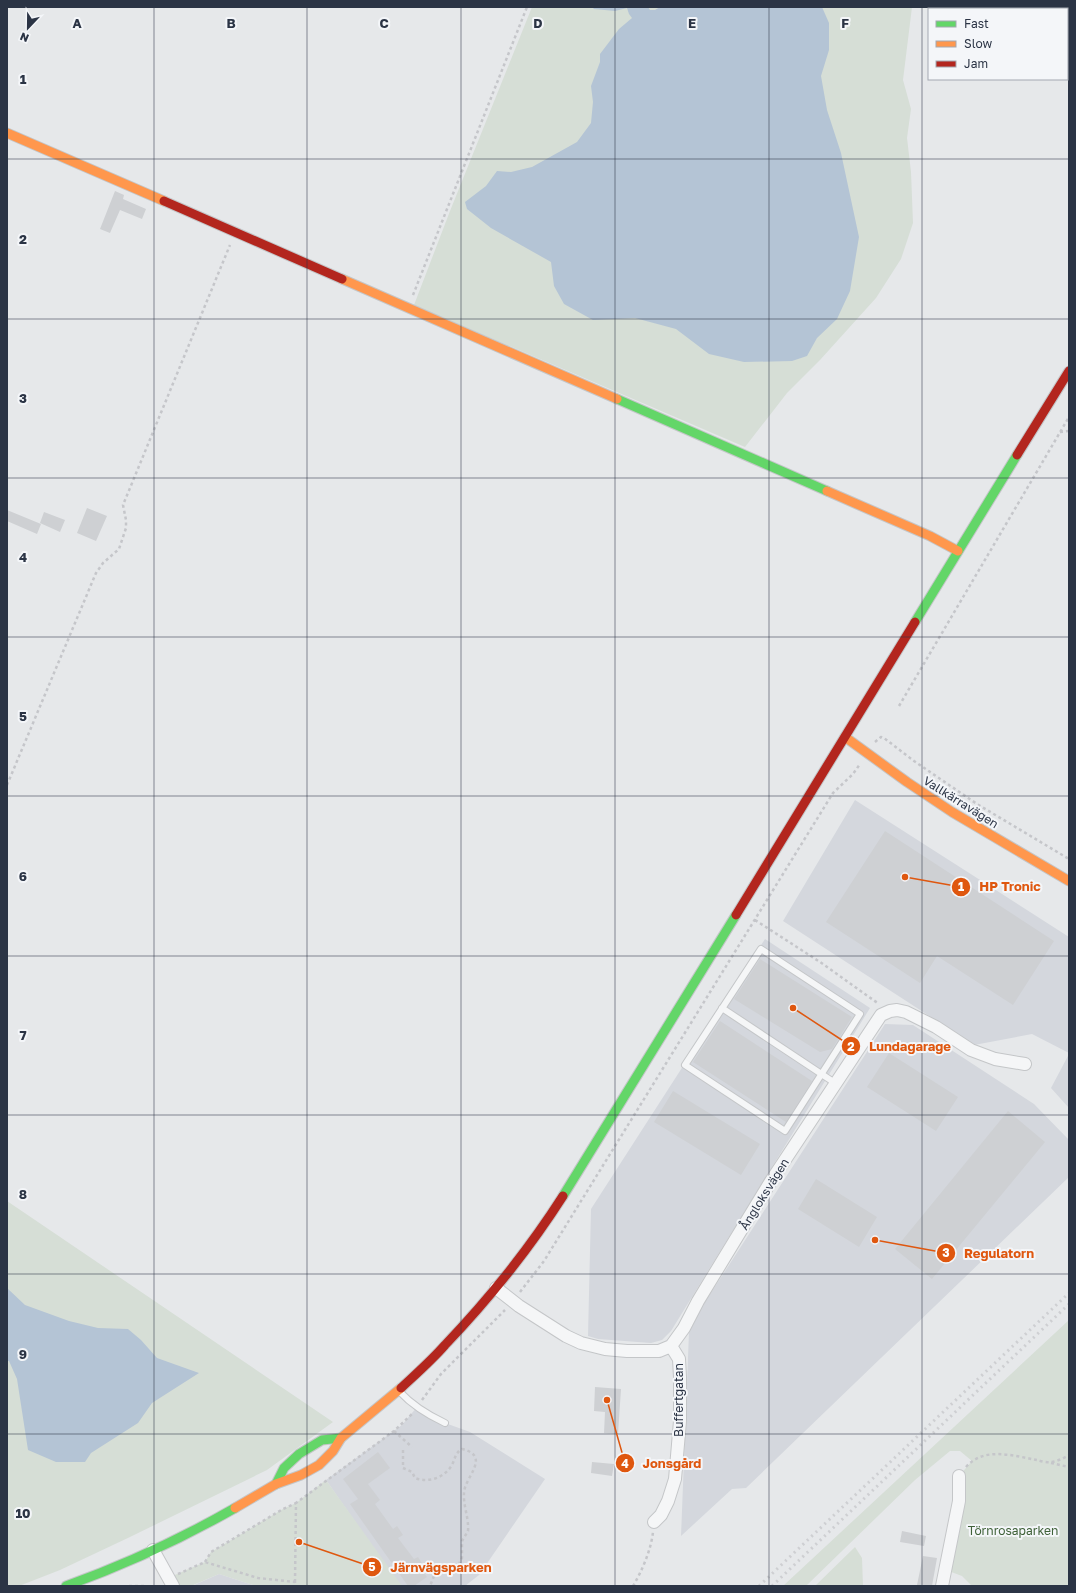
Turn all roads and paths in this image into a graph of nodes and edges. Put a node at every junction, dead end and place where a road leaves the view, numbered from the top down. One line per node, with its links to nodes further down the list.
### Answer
1 (527, 7): 4 (path)
2 (7, 133): 3 (main road)
3 (236, 232): 4 (main road); 13 (path)
4 (408, 308): 9 (main road)
5 (1069, 371): 9 (main road)
6 (1069, 418): 8 (path)
7 (1069, 431): 8 (path)
8 (1060, 432): 10 (path)
9 (958, 551): 11 (main road)
10 (899, 706)
11 (845, 737): 12 (main road, Vallkärravägen); 22 (main road)
12 (867, 753): 14 (path); 15 (main road, Vallkärravägen); 16 (path)
13 (7, 785)
14 (1069, 859)
15 (1069, 880)
16 (755, 920): 18 (path); 23 (path)
17 (722, 1008): 20 (lane); 20 (lane); 20 (lane)
18 (890, 1011): 19 (street); 21 (street, Ångloksvägen)
19 (1025, 1064)
20 (822, 1074): 21 (lane)
21 (835, 1083): 24 (street, Ångloksvägen)
22 (496, 1288): 23 (street); 25 (main road)
23 (513, 1300): 24 (street); 26 (path)
24 (670, 1346): 38 (street, Buffertgatan)
25 (399, 1390): 26 (lane); 29 (main road)
26 (417, 1407): 27 (lane); 28 (path)
27 (445, 1423)
28 (394, 1431): 30 (path); 37 (path)
29 (341, 1438): 36 (main road); 36 (main road)
30 (412, 1447)
31 (403, 1450): 47 (path)
32 (1069, 1455): 33 (path)
33 (1051, 1463): 34 (path); 35 (path)
34 (1069, 1467)
35 (959, 1476): 49 (street)
36 (276, 1484): 39 (main road)
37 (296, 1502): 40 (path); 42 (path)
38 (654, 1522): 48 (path)
39 (154, 1550): 41 (street); 43 (main road)
40 (205, 1562): 41 (path); 42 (path)
41 (171, 1582)
42 (295, 1582): 46 (path)
43 (66, 1586)
44 (129, 1586): 45 (path)
45 (144, 1586)
46 (295, 1586)
47 (430, 1586)
48 (633, 1586)
49 (942, 1586)

